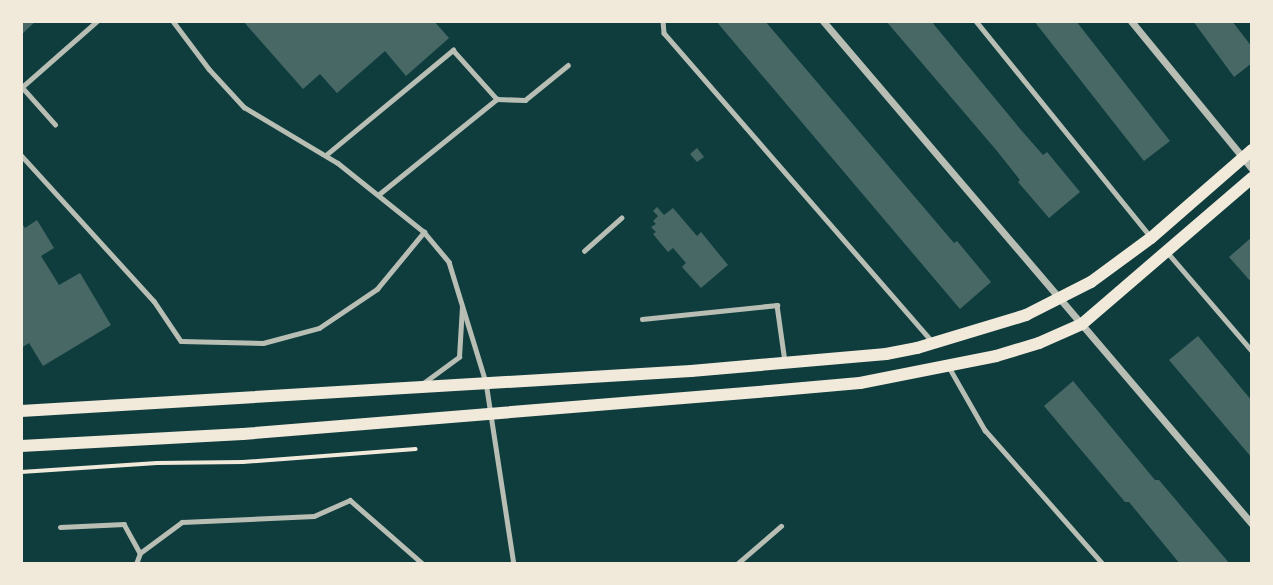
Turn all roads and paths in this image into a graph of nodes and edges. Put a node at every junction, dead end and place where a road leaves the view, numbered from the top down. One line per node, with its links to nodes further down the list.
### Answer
1 (97, 21): 8 (lane)
2 (173, 21): 13 (lane)
3 (663, 21): 26 (lane)
4 (823, 21): 22 (street)
5 (976, 21): 19 (lane)
6 (1132, 21): 11 (street)
7 (568, 65): 9 (lane)
8 (22, 88): 10 (lane)
9 (497, 99): 13 (lane); 16 (lane)
10 (55, 124)
11 (1247, 154): 14 (street); 19 (main road)
12 (21, 155): 18 (lane)
13 (326, 155): 16 (lane)
14 (1252, 169)
15 (1252, 178): 21 (main road)
16 (378, 195): 18 (lane)
17 (621, 218): 20 (lane)
18 (425, 232): 23 (lane)
19 (1151, 238): 22 (main road)
20 (584, 251)
21 (1167, 252): 25 (main road); 27 (lane)
22 (1061, 299): 25 (street); 26 (main road)
23 (463, 303): 30 (lane); 31 (lane)
24 (642, 319): 28 (lane)
25 (1082, 324): 29 (main road); 37 (street)
26 (934, 344): 28 (main road)
27 (1252, 351)
28 (786, 363): 30 (main road)
29 (949, 366): 33 (main road); 45 (lane)
30 (486, 382): 31 (main road); 33 (lane)
31 (421, 385): 32 (main road)
32 (21, 411)
33 (491, 414): 34 (main road); 43 (lane)
34 (21, 446)
35 (416, 449): 36 (path)
36 (21, 472)
37 (1252, 524)
38 (781, 526): 44 (lane)
39 (60, 527): 40 (lane)
40 (140, 553): 41 (lane); 42 (lane)
41 (136, 564)
42 (423, 564)
43 (514, 564)
44 (737, 564)
45 (1103, 564)

